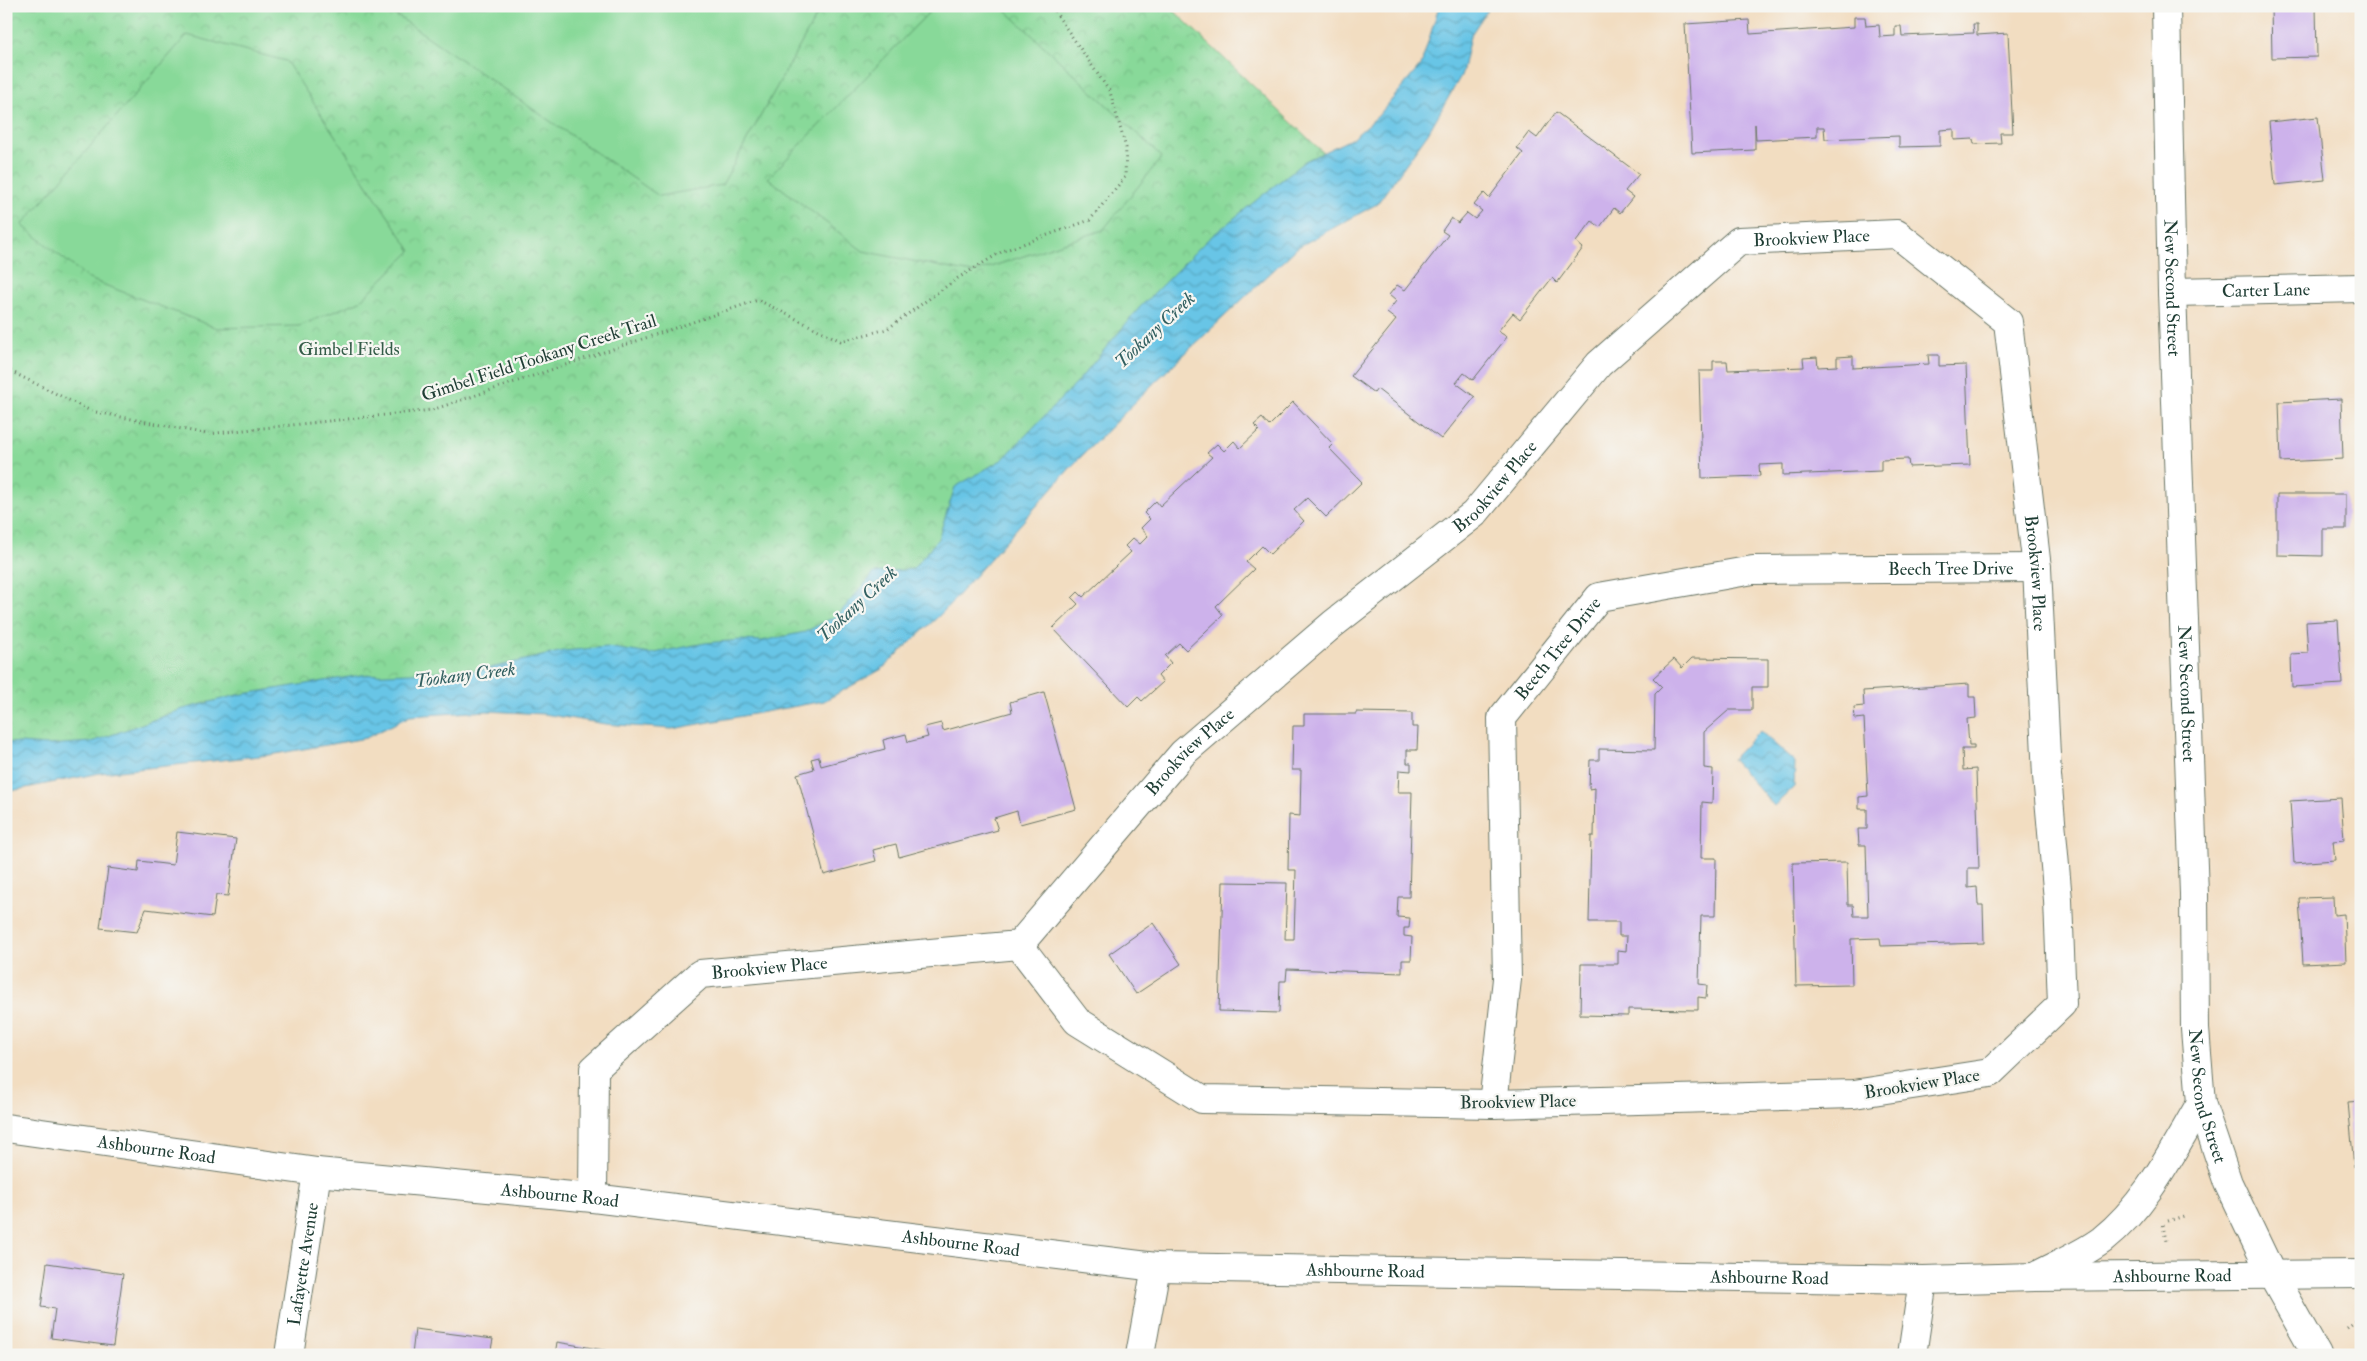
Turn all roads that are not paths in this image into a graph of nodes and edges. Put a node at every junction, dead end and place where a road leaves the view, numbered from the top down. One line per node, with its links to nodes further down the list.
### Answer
1 (2166, 6): 3 (street, New Second Street)
2 (2361, 288): 3 (street, Carter Lane)
3 (2172, 292): 6 (street, New Second Street)
4 (2037, 568): 5 (street, Brookview Place); 7 (street, Beech Tree Drive); 7 (street, Brookview Place)
5 (1019, 945): 7 (street, Brookview Place); 10 (street, Brookview Place)
6 (2200, 1103): 12 (street, New Second Street); 13 (street)
7 (1493, 1104)
8 (6, 1128): 9 (street, Ashbourne Road)
9 (317, 1172): 10 (street, Ashbourne Road); 16 (street, Lafayette Avenue)
10 (593, 1198): 11 (street, Ashbourne Road)
11 (1156, 1267): 14 (street, Ashbourne Road); 17 (street)
12 (2272, 1275): 13 (street, Ashbourne Road); 15 (street, Ashbourne Road); 19 (street, New Second Street)
13 (2035, 1277): 14 (street, Ashbourne Road)
14 (1923, 1280): 18 (street)
15 (2358, 1286)
16 (288, 1355)
17 (1140, 1355)
18 (1912, 1355)
19 (2317, 1355)

